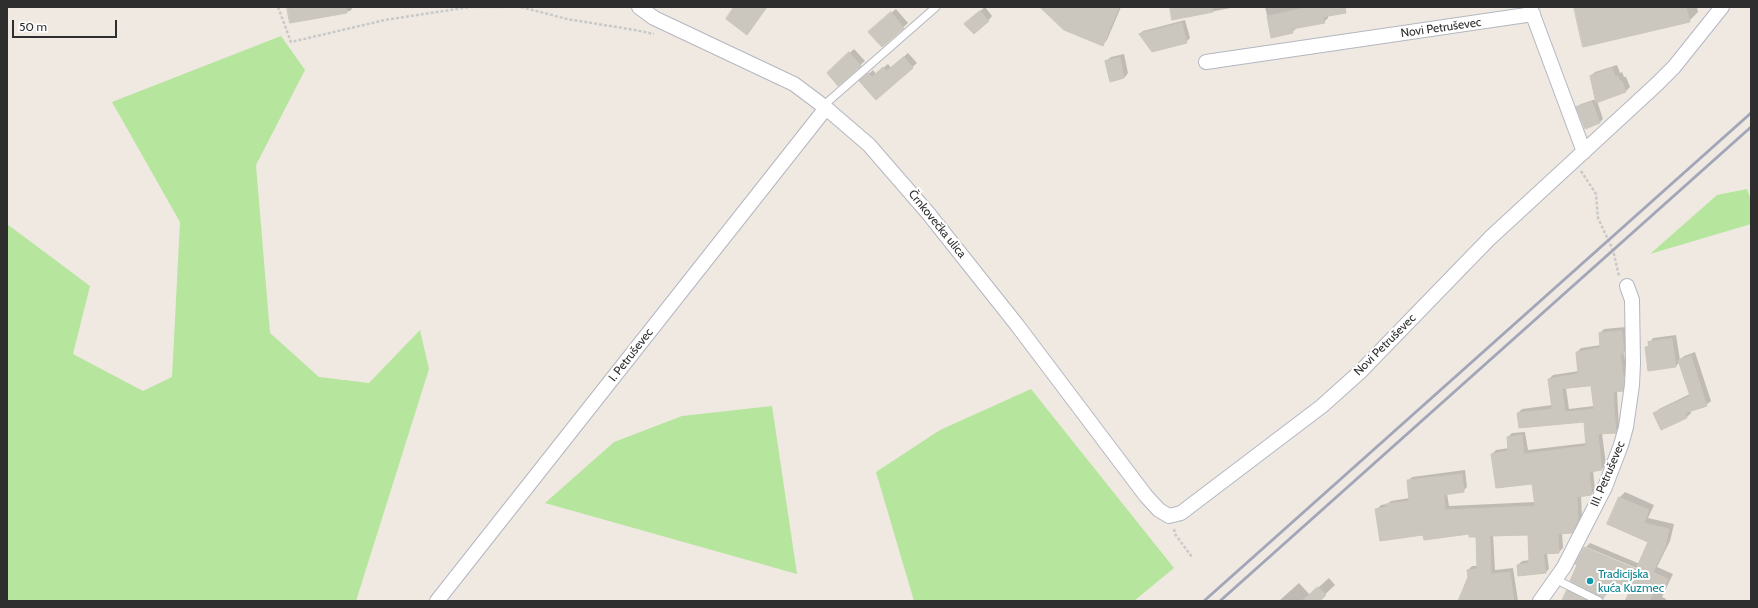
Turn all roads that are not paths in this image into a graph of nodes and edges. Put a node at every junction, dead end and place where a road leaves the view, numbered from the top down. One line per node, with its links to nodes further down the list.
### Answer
1 (639, 7): 6 (street, Črnkovečka ulica)
2 (936, 7): 6 (lane)
3 (1722, 7): 7 (street, Novi Petruševec)
4 (1532, 10): 5 (street, Novi Petruševec); 7 (street, Novi Petruševec)
5 (1206, 62)
6 (824, 107): 9 (street, Črnkovečka ulica); 11 (street, I. Petruševec)
7 (1579, 157): 9 (street, Novi Petruševec)
8 (1628, 286): 10 (street, III. Petruševec)
9 (1170, 516)
10 (1555, 579): 12 (street, III. Petruševec); 13 (lane)
11 (437, 601)
12 (1540, 601)
13 (1599, 601)

